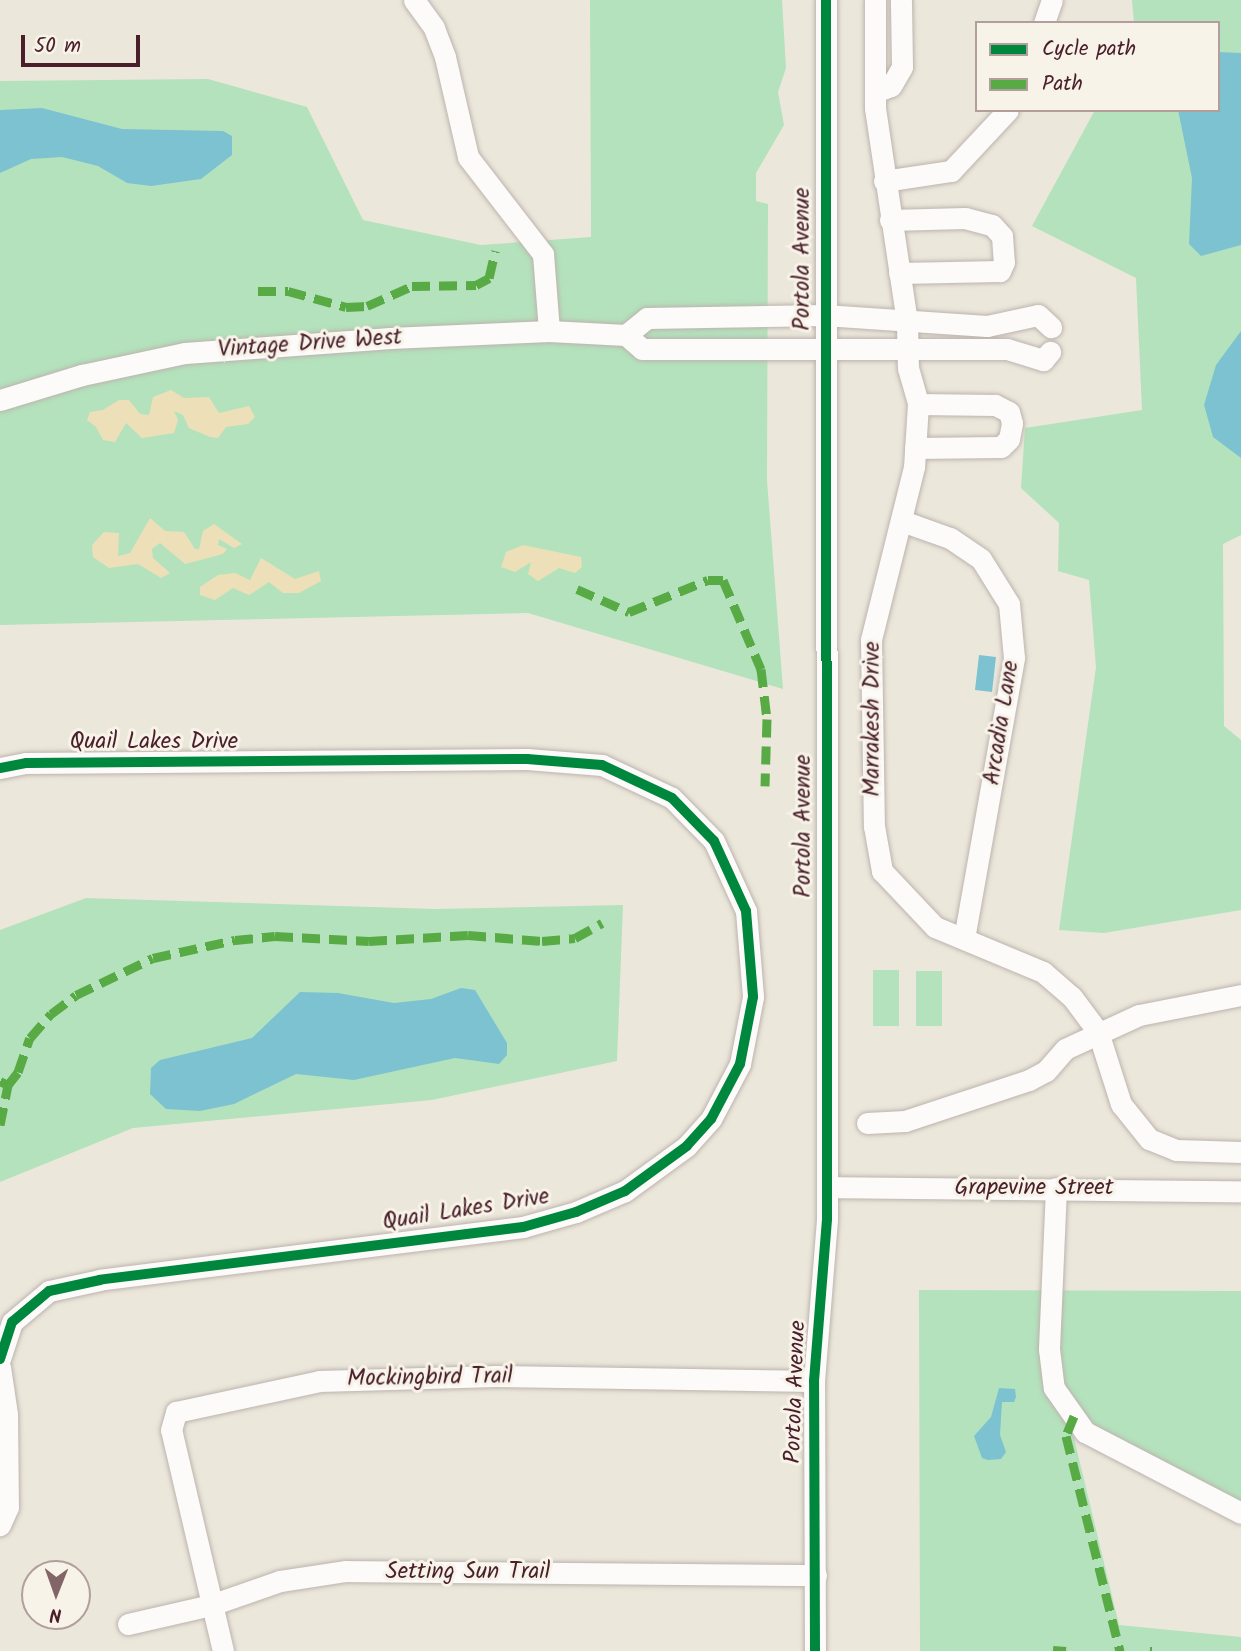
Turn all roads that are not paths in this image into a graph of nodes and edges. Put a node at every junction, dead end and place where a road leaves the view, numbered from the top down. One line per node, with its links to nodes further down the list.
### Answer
1 (414, 0): 15 (street)
2 (826, 0): 12 (street, Portola Avenue)
3 (875, 0): 7 (street, Marrakesh Drive)
4 (901, 0): 7 (street)
5 (1052, 0): 6 (street)
6 (1045, 21)
7 (875, 92): 9 (street, Marrakesh Drive)
8 (1007, 112): 9 (street)
9 (884, 181): 10 (street, Marrakesh Drive)
10 (890, 220): 11 (street, Marrakesh Drive); 11 (street)
11 (899, 273): 13 (street, Marrakesh Drive)
12 (824, 315): 13 (street); 16 (street); 17 (street, Portola Avenue)
13 (907, 322): 14 (street); 18 (street, Marrakesh Drive)
14 (1051, 327)
15 (549, 331): 16 (street, Vintage Drive West); 20 (street, Vintage Drive West)
16 (626, 335): 17 (street, Vintage Drive West)
17 (823, 348): 18 (street, Vintage Drive West); 30 (street, Portola Avenue)
18 (907, 349): 19 (street, Vintage Drive West); 21 (street, Marrakesh Drive)
19 (1050, 352)
20 (0, 400)
21 (918, 404): 22 (street, Marrakesh Drive); 22 (street)
22 (915, 448): 23 (street, Marrakesh Drive)
23 (901, 521): 25 (street, Marrakesh Drive); 25 (street, Arcadia Lane)
24 (0, 768): 33 (street, Quail Lakes Drive)
25 (964, 939): 27 (street, Marrakesh Drive)
26 (1241, 995): 27 (street)
27 (1098, 1032): 28 (street); 29 (street, Marrakesh Drive)
28 (867, 1123)
29 (1241, 1152)
30 (827, 1187): 31 (street, Grapevine Street); 35 (street, Portola Avenue)
31 (1056, 1188): 32 (street, Grapevine Street); 36 (street)
32 (1241, 1191)
33 (0, 1359)
34 (0, 1367): 37 (street)
35 (814, 1381): 38 (street, Portola Avenue); 39 (street, Mockingbird Trail)
36 (1241, 1513)
37 (0, 1525)
38 (816, 1575): 39 (street, Setting Sun Trail); 42 (street, Portola Avenue)
39 (211, 1605): 40 (street, Setting Sun Trail); 41 (street)
40 (128, 1624)
41 (223, 1651)
42 (815, 1651)

